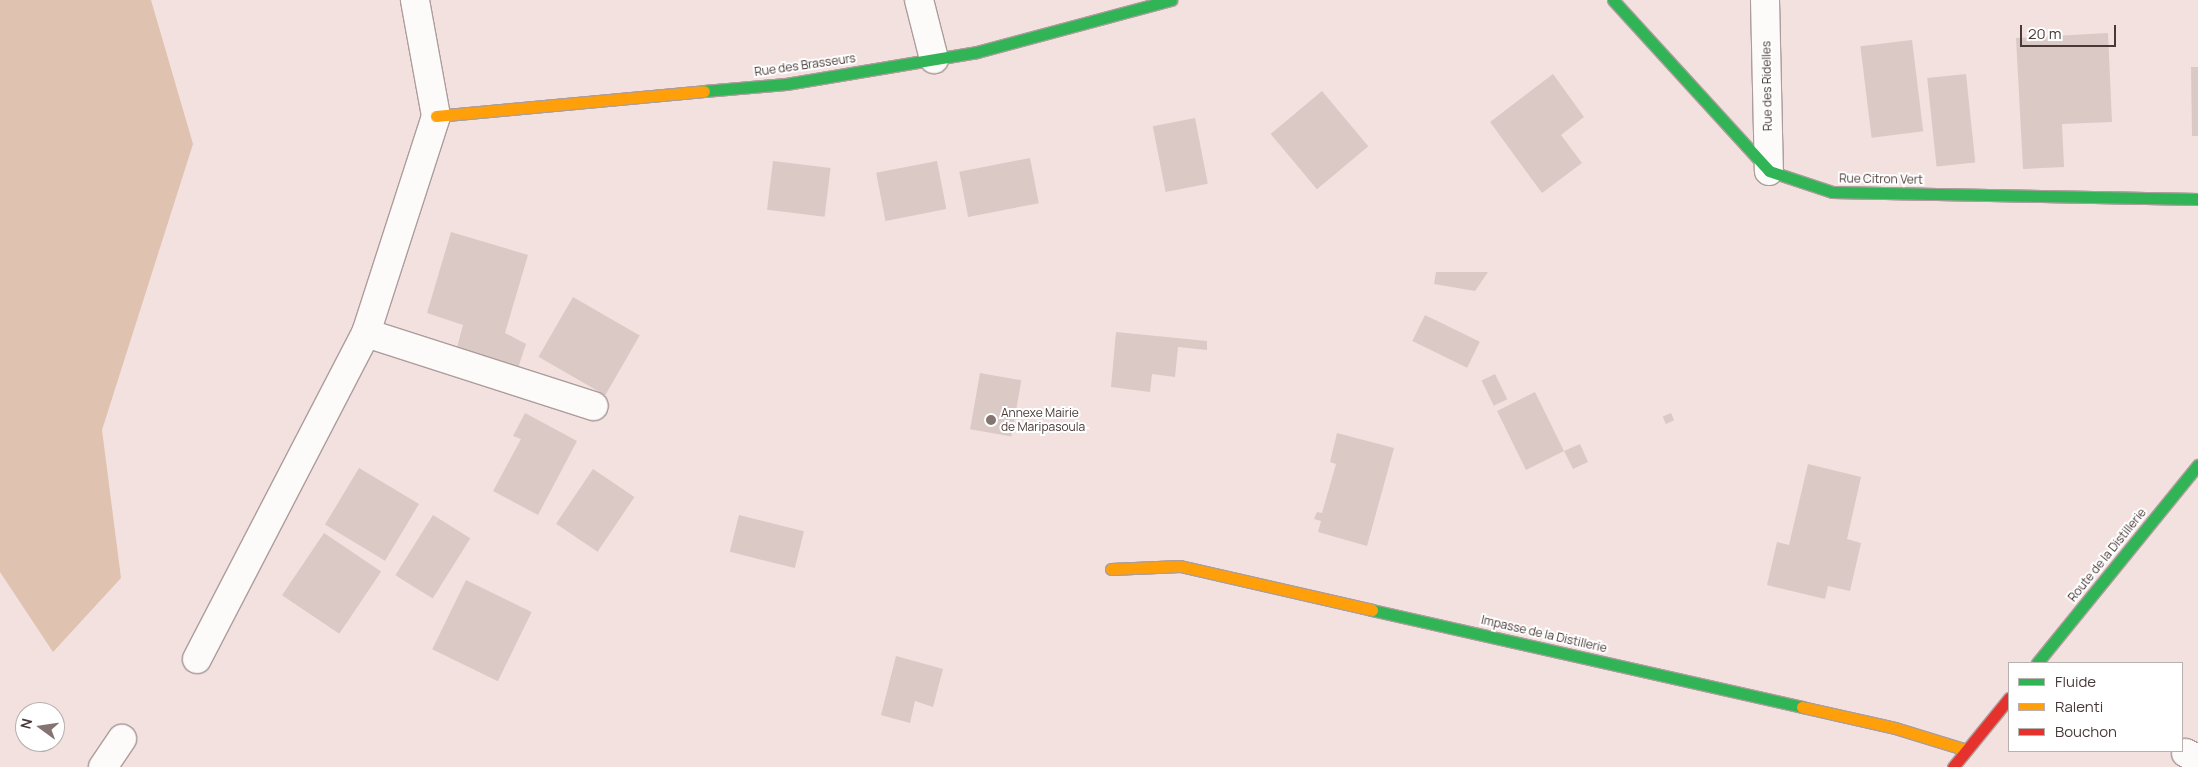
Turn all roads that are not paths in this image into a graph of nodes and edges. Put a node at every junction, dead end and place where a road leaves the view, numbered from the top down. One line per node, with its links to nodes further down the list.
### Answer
1 (415, 0): 7 (street)
2 (919, 0): 6 (street)
3 (1171, 0): 6 (street, Rue des Brasseurs)
4 (1613, 0): 8 (street, Rue Citron Vert)
5 (1765, 0): 8 (street, Rue des Ridelles)
6 (934, 59): 7 (street, Rue des Brasseurs)
7 (436, 116): 10 (street)
8 (1769, 171): 9 (street, Rue Citron Vert)
9 (2198, 199)
10 (366, 334): 11 (street); 14 (street)
11 (594, 406)
12 (2198, 465): 15 (street, Route de la Distillerie)
13 (1111, 569): 18 (street, Impasse de la Distillerie)
14 (197, 659)
15 (2038, 662)
16 (2008, 699): 18 (street)
17 (122, 739): 19 (street)
18 (1967, 750): 20 (street)
19 (103, 767)
20 (1953, 767)

